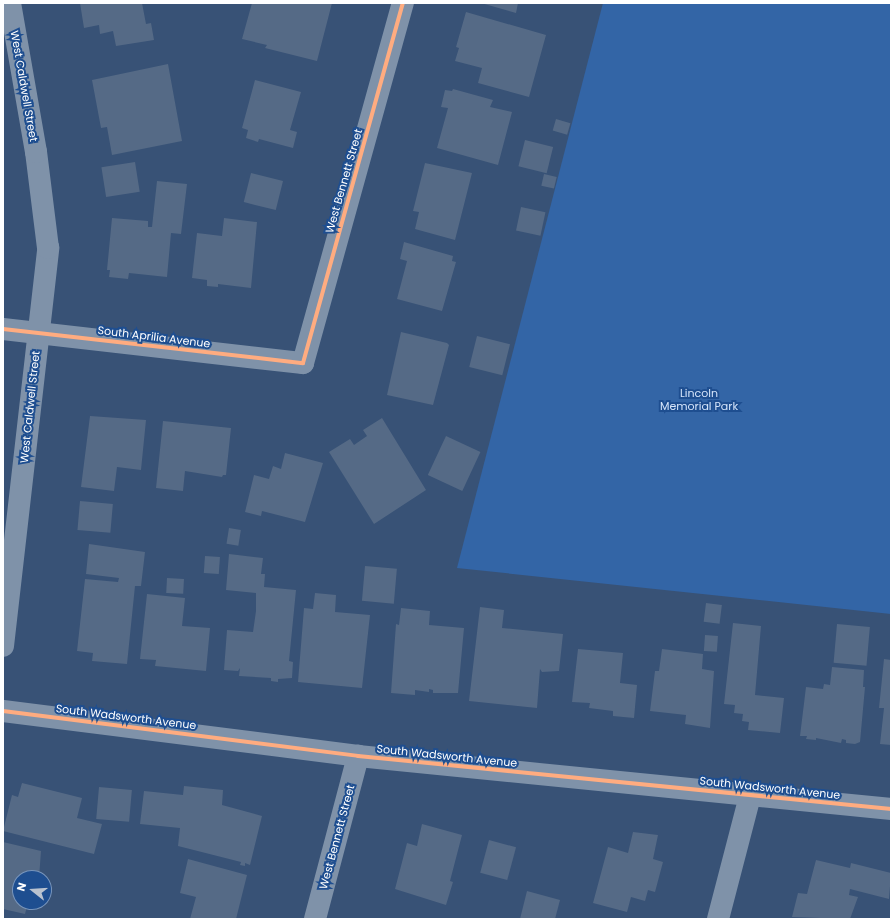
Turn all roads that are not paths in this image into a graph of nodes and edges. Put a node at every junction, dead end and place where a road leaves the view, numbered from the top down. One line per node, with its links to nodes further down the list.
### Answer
1 (10, 3): 4 (street, West Caldwell Street)
2 (404, 3): 5 (street, West Bennett Street)
3 (3, 329): 4 (street, South Aprilia Avenue)
4 (39, 332): 5 (street, South Aprilia Avenue); 6 (street, West Caldwell Street)
5 (303, 363)
6 (3, 646)
7 (3, 711): 8 (street, South Wadsworth Avenue)
8 (358, 756): 9 (street, South Wadsworth Avenue); 11 (street, West Bennett Street)
9 (750, 796): 10 (street, South Wadsworth Avenue); 12 (street)
10 (891, 809)
11 (315, 919)
12 (718, 919)

